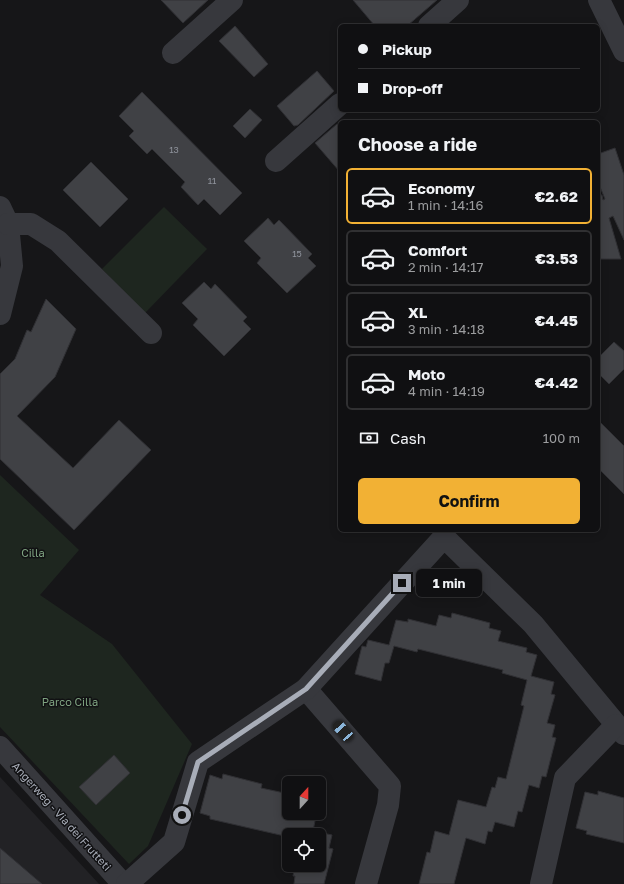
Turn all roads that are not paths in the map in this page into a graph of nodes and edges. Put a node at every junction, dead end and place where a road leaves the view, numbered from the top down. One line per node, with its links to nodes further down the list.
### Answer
1 (232, 0): 6 (street)
2 (458, 0): 4 (street)
3 (599, 0): 5 (street)
4 (431, 24)
5 (624, 51)
6 (173, 53)
7 (338, 106): 8 (street)
8 (276, 161)
9 (4, 216): 10 (street); 11 (street)
10 (0, 314)
11 (151, 333)
12 (306, 689): 13 (street); 16 (street); 17 (street)
13 (620, 730): 18 (street)
14 (0, 747): 15 (street, Angerweg - Via dei Frutteti)
15 (123, 884)
16 (127, 884)
17 (366, 884)
18 (541, 884)

